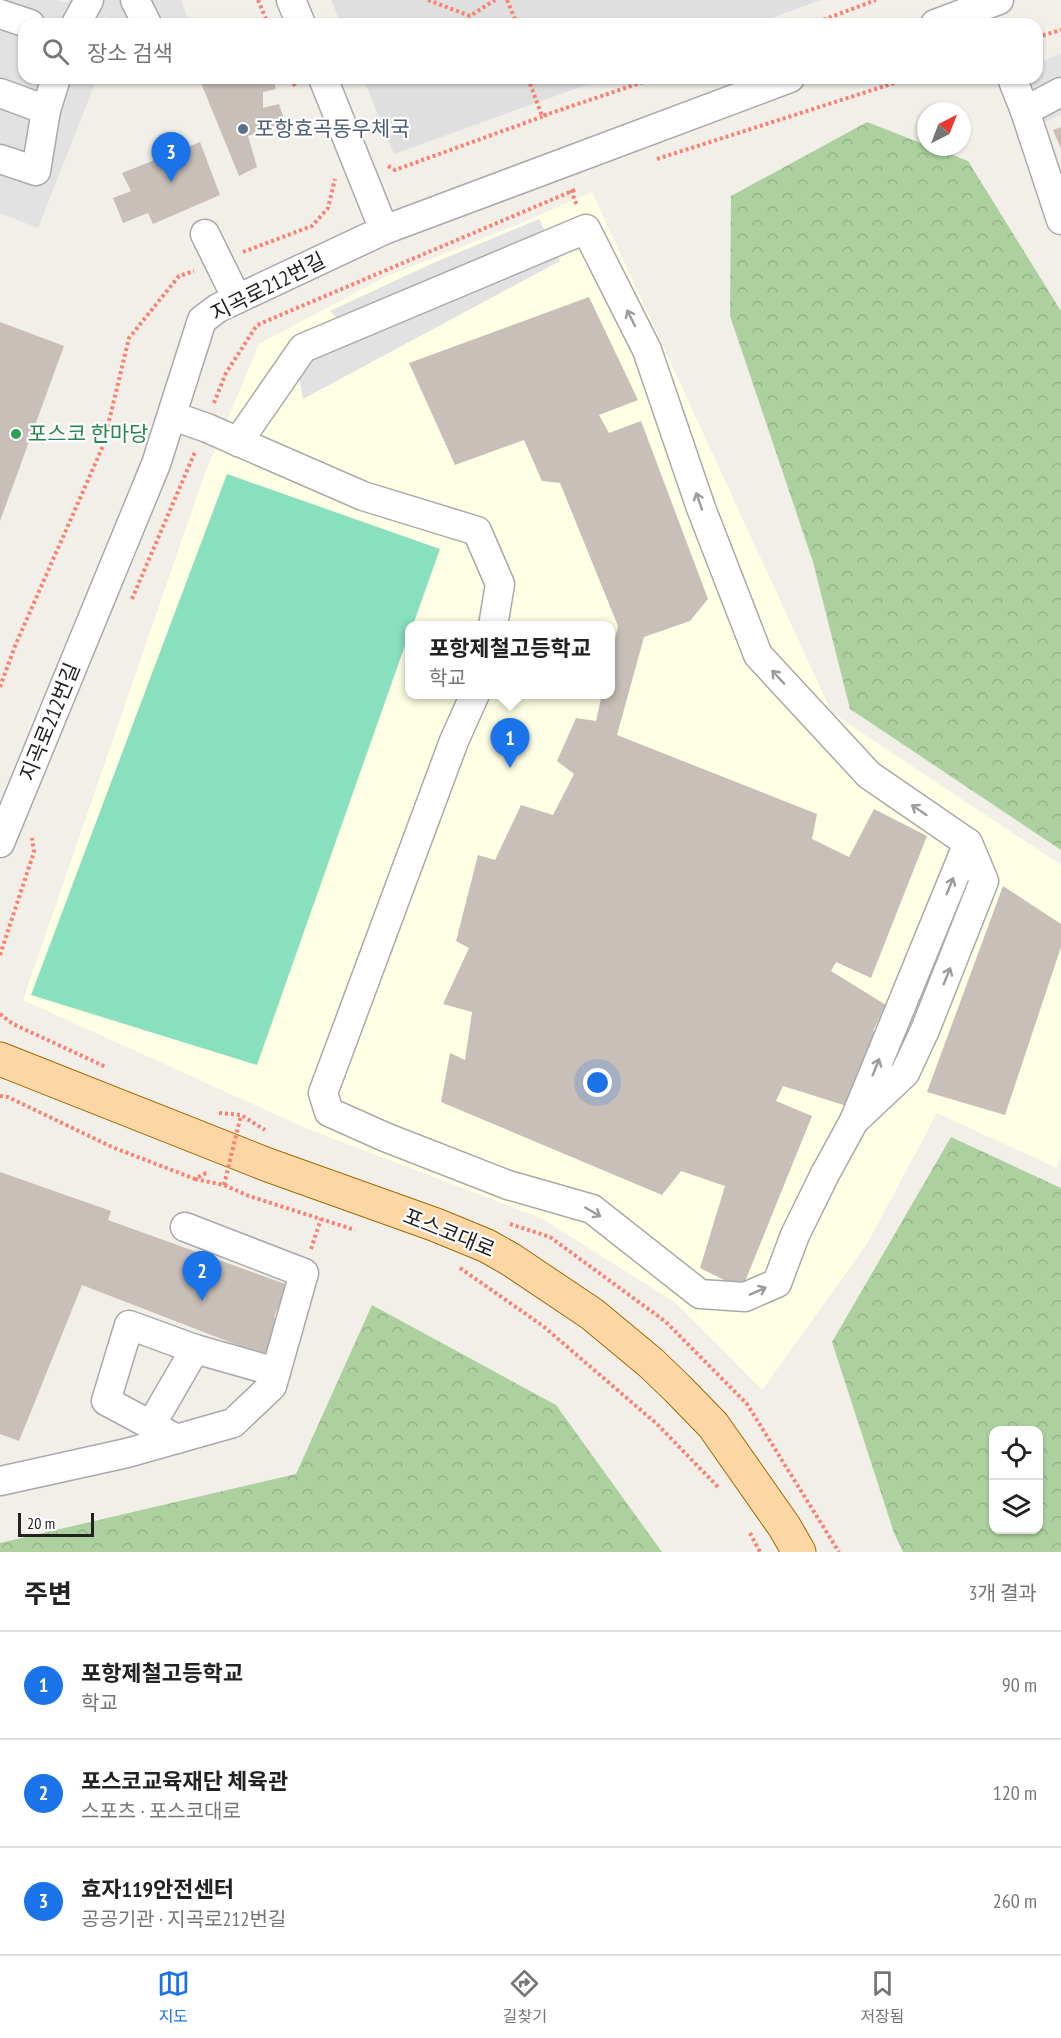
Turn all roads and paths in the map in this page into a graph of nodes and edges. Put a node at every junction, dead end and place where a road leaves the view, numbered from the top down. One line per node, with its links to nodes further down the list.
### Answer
1 (89, 0): 13 (street)
2 (135, 0): 14 (street)
3 (258, 0): 15 (path)
4 (291, 0): 16 (street)
5 (428, 0): 10 (path)
6 (447, 0): 10 (path)
7 (495, 0): 10 (path)
8 (507, 0): 17 (path)
9 (876, 0): 18 (path)
10 (450, 7)
11 (991, 10): 19 (street)
12 (0, 14): 20 (street)
13 (79, 18)
14 (144, 18)
15 (266, 18)
16 (298, 18)
17 (514, 18)
18 (828, 18)
19 (959, 18)
20 (18, 20)
21 (1061, 30): 22 (path)
22 (1043, 35)
23 (54, 84): 32 (street)
24 (325, 84): 45 (street)
25 (531, 84): 34 (path)
26 (637, 84): 34 (path)
27 (774, 84): 38 (street, 지곡로212번길)
28 (891, 84): 36 (path)
29 (1014, 84): 33 (street)
30 (1061, 92): 33 (street)
31 (0, 93): 32 (street)
32 (46, 110): 35 (street)
33 (1025, 111): 42 (street)
34 (545, 115): 37 (path)
35 (0, 159)
36 (647, 162)
37 (385, 164)
38 (561, 164): 41 (path); 45 (street, 지곡로212번길)
39 (334, 169): 47 (path)
40 (582, 187): 41 (path)
41 (571, 192): 43 (path); 44 (path)
42 (1061, 220)
43 (495, 224)
44 (586, 229): 50 (street); 55 (street, one-way to 44)
45 (384, 230): 48 (street, 지곡로212번길)
46 (205, 234): 47 (street)
47 (219, 261): 48 (street); 54 (path)
48 (237, 299): 49 (street, 지곡로212번길)
49 (173, 416): 50 (street); 57 (street, 지곡로212번길)
50 (238, 442): 53 (street)
51 (186, 476): 52 (path)
52 (130, 604)
53 (494, 621)
54 (0, 687)
55 (473, 699)
56 (32, 830): 58 (path)
57 (0, 843)
58 (0, 955)
59 (0, 1059): 82 (main road, 포스코대로)
60 (0, 1096): 66 (path)
61 (211, 1112): 62 (path)
62 (241, 1115): 63 (path); 68 (path, bridge)
63 (266, 1131)
64 (215, 1176): 66 (path)
65 (224, 1178): 67 (path)
66 (195, 1179): 68 (path)
67 (232, 1180)
68 (224, 1185): 70 (path)
69 (245, 1189): 70 (path)
70 (249, 1196): 71 (path)
71 (321, 1219)
72 (185, 1227): 75 (street)
73 (458, 1267): 79 (path)
74 (195, 1349): 75 (street); 76 (street); 76 (street)
75 (276, 1372): 77 (street)
76 (151, 1425): 77 (street)
77 (177, 1439): 78 (street)
78 (0, 1481)
79 (721, 1490)
80 (747, 1525): 81 (path)
81 (760, 1552)
82 (799, 1552)

